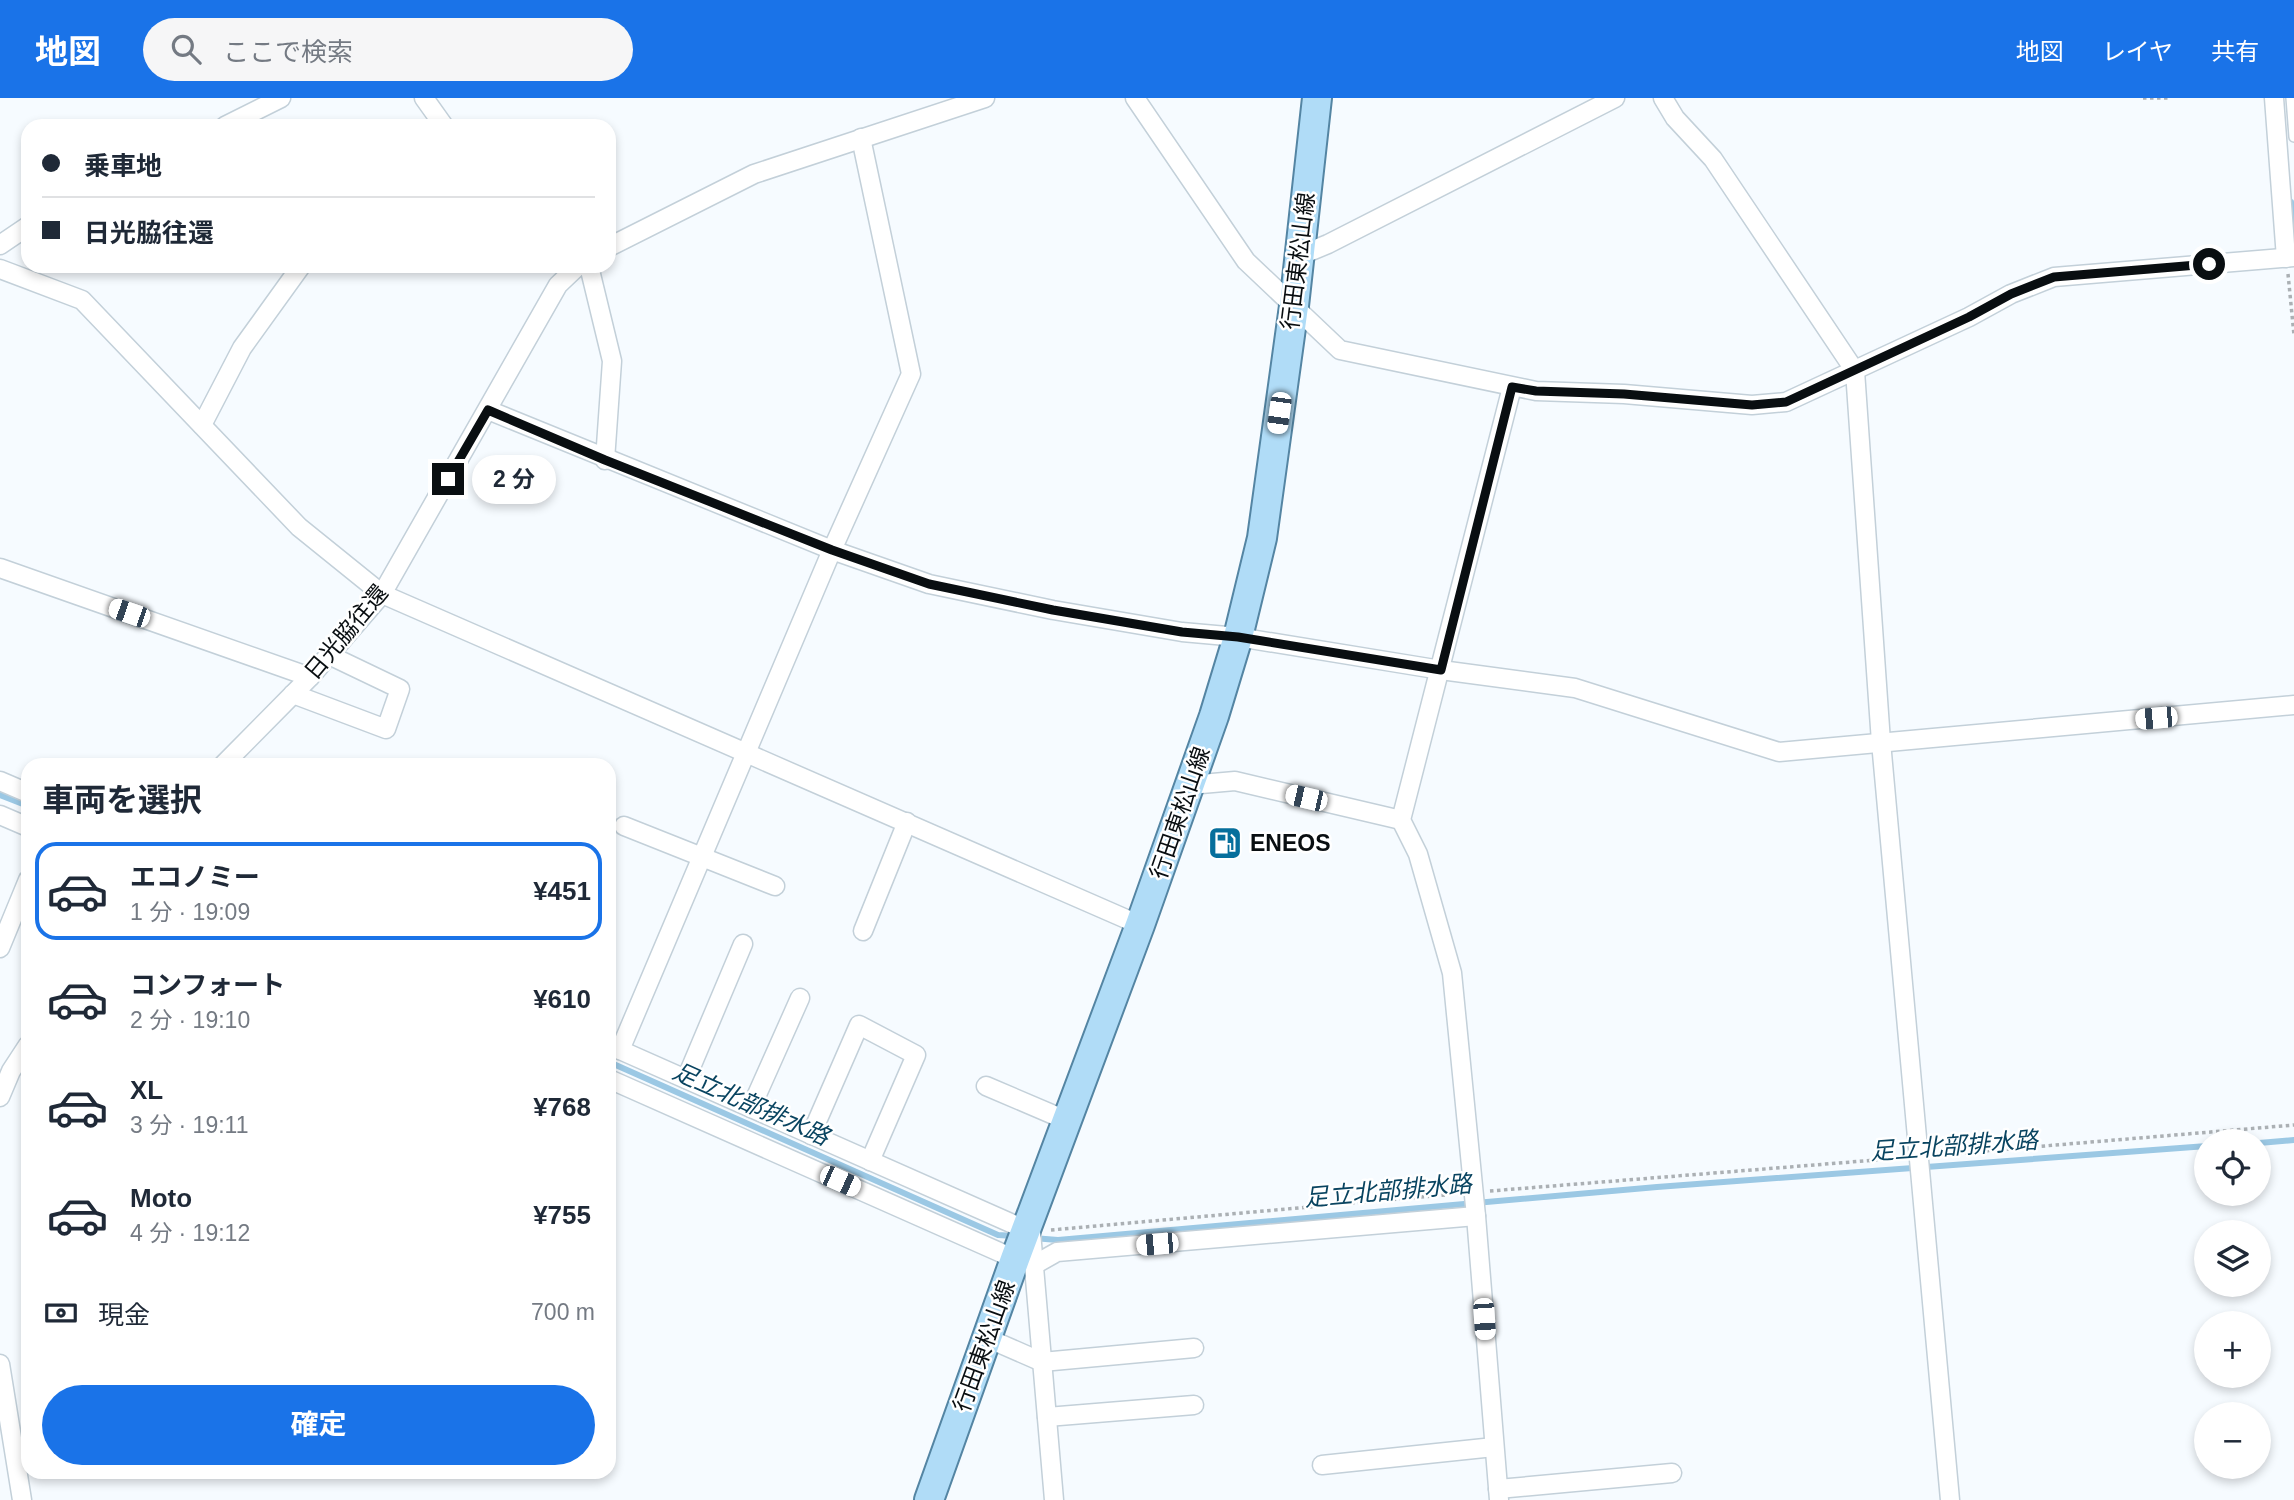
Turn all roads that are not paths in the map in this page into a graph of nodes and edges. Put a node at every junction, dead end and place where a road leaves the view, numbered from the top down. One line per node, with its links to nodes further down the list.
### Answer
1 (281, 98): 10 (street)
2 (424, 98): 11 (street)
3 (985, 98): 13 (street)
4 (1135, 98): 23 (street)
5 (1317, 98): 17 (main road, 行田東松山線)
6 (1615, 98): 17 (street)
7 (1663, 98): 24 (street)
8 (2274, 98): 18 (street)
9 (2291, 98): 12 (lane)
10 (239, 119)
11 (434, 119)
12 (2294, 137)
13 (861, 138): 15 (street); 29 (street)
14 (21, 231): 16 (street)
15 (616, 243)
16 (0, 245)
17 (1299, 256): 23 (main road, 行田東松山線)
18 (2290, 258): 24 (street)
19 (0, 269): 27 (street)
20 (296, 273): 27 (street)
21 (571, 273): 26 (street, 日光脇往還)
22 (579, 273): 28 (street)
23 (1294, 306): 25 (street); 32 (main road, 行田東松山線)
24 (1855, 371): 25 (street); 38 (street)
25 (1512, 387): 34 (street)
26 (488, 410): 28 (street); 31 (street, 日光脇往還)
27 (202, 425): 31 (street)
28 (605, 460): 29 (street)
29 (832, 550): 32 (street); 39 (street)
30 (0, 568): 35 (street)
31 (382, 594): 33 (street, 日光脇往還); 39 (street)
32 (1238, 637): 34 (street); 42 (main road, 行田東松山線)
33 (329, 655): 35 (street, 日光脇往還); 36 (street)
34 (1441, 670): 38 (street); 45 (street)
35 (310, 677): 36 (street, 日光脇往還)
36 (293, 694): 40 (street, 日光脇往還)
37 (2294, 705): 38 (street)
38 (1881, 742): 84 (street)
39 (746, 751): 46 (street); 49 (street)
40 (230, 758)
41 (0, 781): 43 (street)
42 (1190, 785): 45 (street); 52 (main road, 行田東松山線)
43 (21, 790)
44 (0, 815): 47 (street)
45 (1401, 820): 68 (street)
46 (907, 822): 52 (street); 53 (street)
47 (21, 824)
48 (624, 826): 49 (street)
49 (702, 855): 50 (street); 57 (street)
50 (775, 886)
51 (21, 897): 55 (street)
52 (1140, 925): 65 (main road, 行田東松山線)
53 (863, 931)
54 (743, 944): 60 (street)
55 (0, 948)
56 (800, 998): 64 (street)
57 (616, 1046)
58 (616, 1048): 60 (street)
59 (21, 1056): 63 (street)
60 (686, 1079): 64 (street)
61 (616, 1082): 70 (street)
62 (986, 1086): 65 (street)
63 (0, 1097)
64 (751, 1108): 66 (street)
65 (1068, 1121): 69 (main road, 行田東松山線)
66 (811, 1135): 67 (street); 67 (street)
67 (870, 1161): 69 (street)
68 (1476, 1216): 70 (street); 77 (street)
69 (1029, 1232): 70 (main road, 行田東松山線)
70 (1025, 1262): 71 (main road, 行田東松山線); 73 (street)
71 (987, 1338): 73 (street); 82 (main road, 行田東松山線)
72 (1195, 1348): 73 (street)
73 (1042, 1362): 76 (street)
74 (0, 1364): 81 (street)
75 (1194, 1405): 76 (street)
76 (1047, 1417): 83 (street)
77 (1494, 1447): 78 (street); 80 (street)
78 (1322, 1465)
79 (1672, 1473): 80 (street)
80 (1498, 1495)
81 (22, 1500)
82 (929, 1500)
83 (1054, 1500)
84 (1950, 1500)

